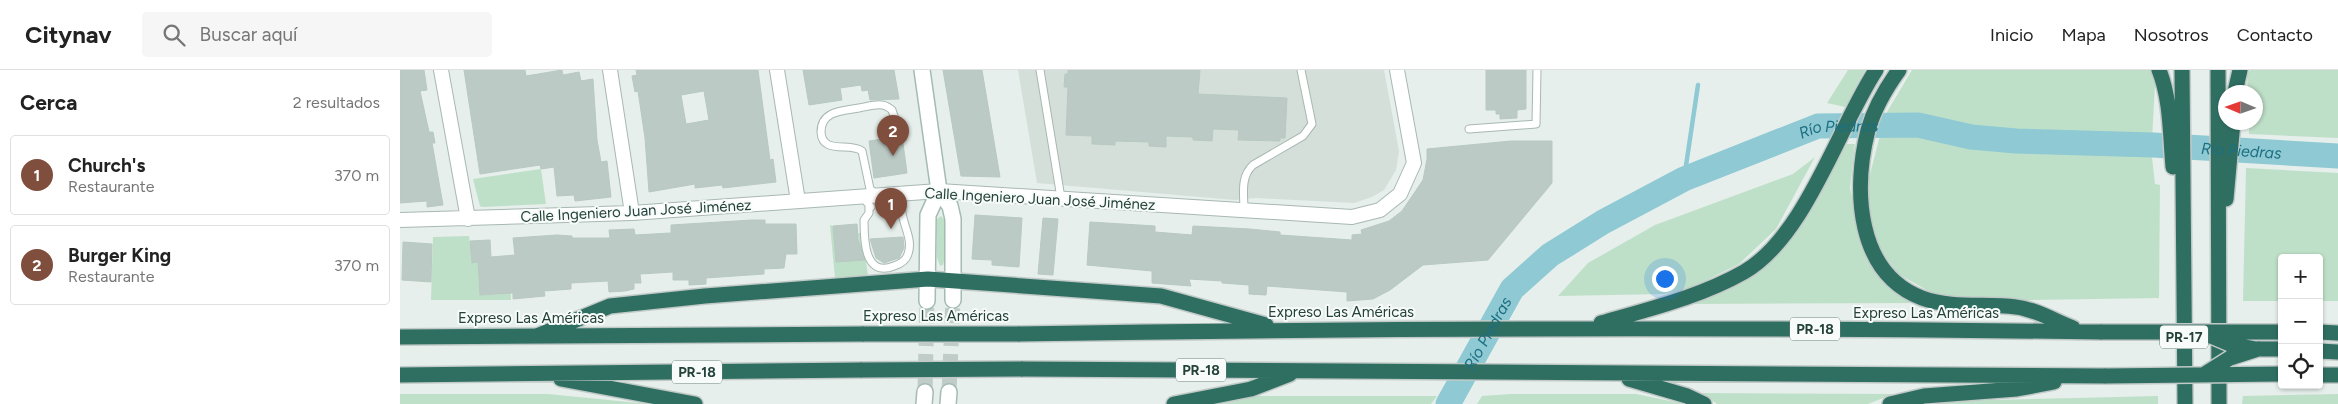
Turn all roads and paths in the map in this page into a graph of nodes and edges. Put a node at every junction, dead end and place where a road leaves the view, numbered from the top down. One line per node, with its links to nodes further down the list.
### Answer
1 (441, 70): 29 (street)
2 (610, 70): 28 (street)
3 (777, 70): 26 (street)
4 (922, 70): 21 (street)
5 (1040, 70): 25 (lane)
6 (1301, 70): 27 (lane)
7 (1396, 70): 27 (street, Calle Ingeniero Juan José Jiménez)
8 (1537, 70): 18 (lane)
9 (1899, 70): 37 (highway)
10 (2159, 70): 16 (highway)
11 (2182, 70): 16 (highway)
12 (2218, 70): 20 (highway, PR-17)
13 (2240, 70): 15 (highway)
14 (1872, 76): 35 (highway)
15 (2237, 85)
16 (2175, 105): 61 (highway, PR-17)
17 (896, 122): 23 (lane)
18 (1469, 129)
19 (2232, 130): 20 (highway)
20 (2223, 187): 62 (highway, PR-17)
21 (939, 191): 22 (street, Calle Ingeniero Juan José Jiménez); 25 (street, Calle Ingeniero Juan José Jiménez); 31 (street); 32 (street)
22 (903, 194): 23 (street, Calle Ingeniero Juan José Jiménez); 24 (lane)
23 (877, 196): 24 (street, Calle Ingeniero Juan José Jiménez)
24 (862, 197): 26 (street, Calle Ingeniero Juan José Jiménez)
25 (1061, 198): 27 (street, Calle Ingeniero Juan José Jiménez)
26 (798, 201): 28 (street, Calle Ingeniero Juan José Jiménez)
27 (1244, 210)
28 (632, 213): 29 (street, Calle Ingeniero Juan José Jiménez)
29 (468, 219): 30 (street, Calle Ingeniero Juan José Jiménez)
30 (400, 220)
31 (928, 278): 32 (highway); 34 (street); 42 (highway)
32 (954, 281): 33 (street); 36 (highway)
33 (953, 300)
34 (927, 301)
35 (1588, 328): 36 (highway, Expreso Las Américas / PR-18); 37 (highway, Expreso Las Américas / PR-18)
36 (1282, 329): 42 (highway, Expreso Las Américas / PR-18, bridge)
37 (2081, 331): 38 (highway, Expreso Las Américas / PR-18, bridge)
38 (2201, 332): 39 (highway, Expreso Las Américas / PR-18, bridge); 44 (highway, bridge)
39 (2278, 332)
40 (2323, 332): 41 (highway)
41 (2337, 333)
42 (537, 336): 43 (highway, Expreso Las Américas / PR-18)
43 (400, 337)
44 (2258, 349): 45 (highway); 56 (highway, bridge)
45 (2278, 349)
46 (2323, 351): 47 (highway)
47 (2338, 352)
48 (1300, 371): 49 (highway, PR-18, bridge); 50 (highway, PR-18); 58 (highway)
49 (533, 373): 52 (highway, PR-18); 57 (highway)
50 (1611, 374): 55 (highway, PR-18); 59 (highway)
51 (2278, 374): 56 (highway, PR-18, bridge)
52 (400, 375)
53 (2323, 375): 54 (highway)
54 (2337, 375)
55 (2086, 376): 56 (highway, PR-18, bridge); 60 (highway)
56 (2201, 376)
57 (694, 404)
58 (1174, 404)
59 (1704, 404)
60 (1890, 404)
61 (2184, 404)
62 (2219, 404)

